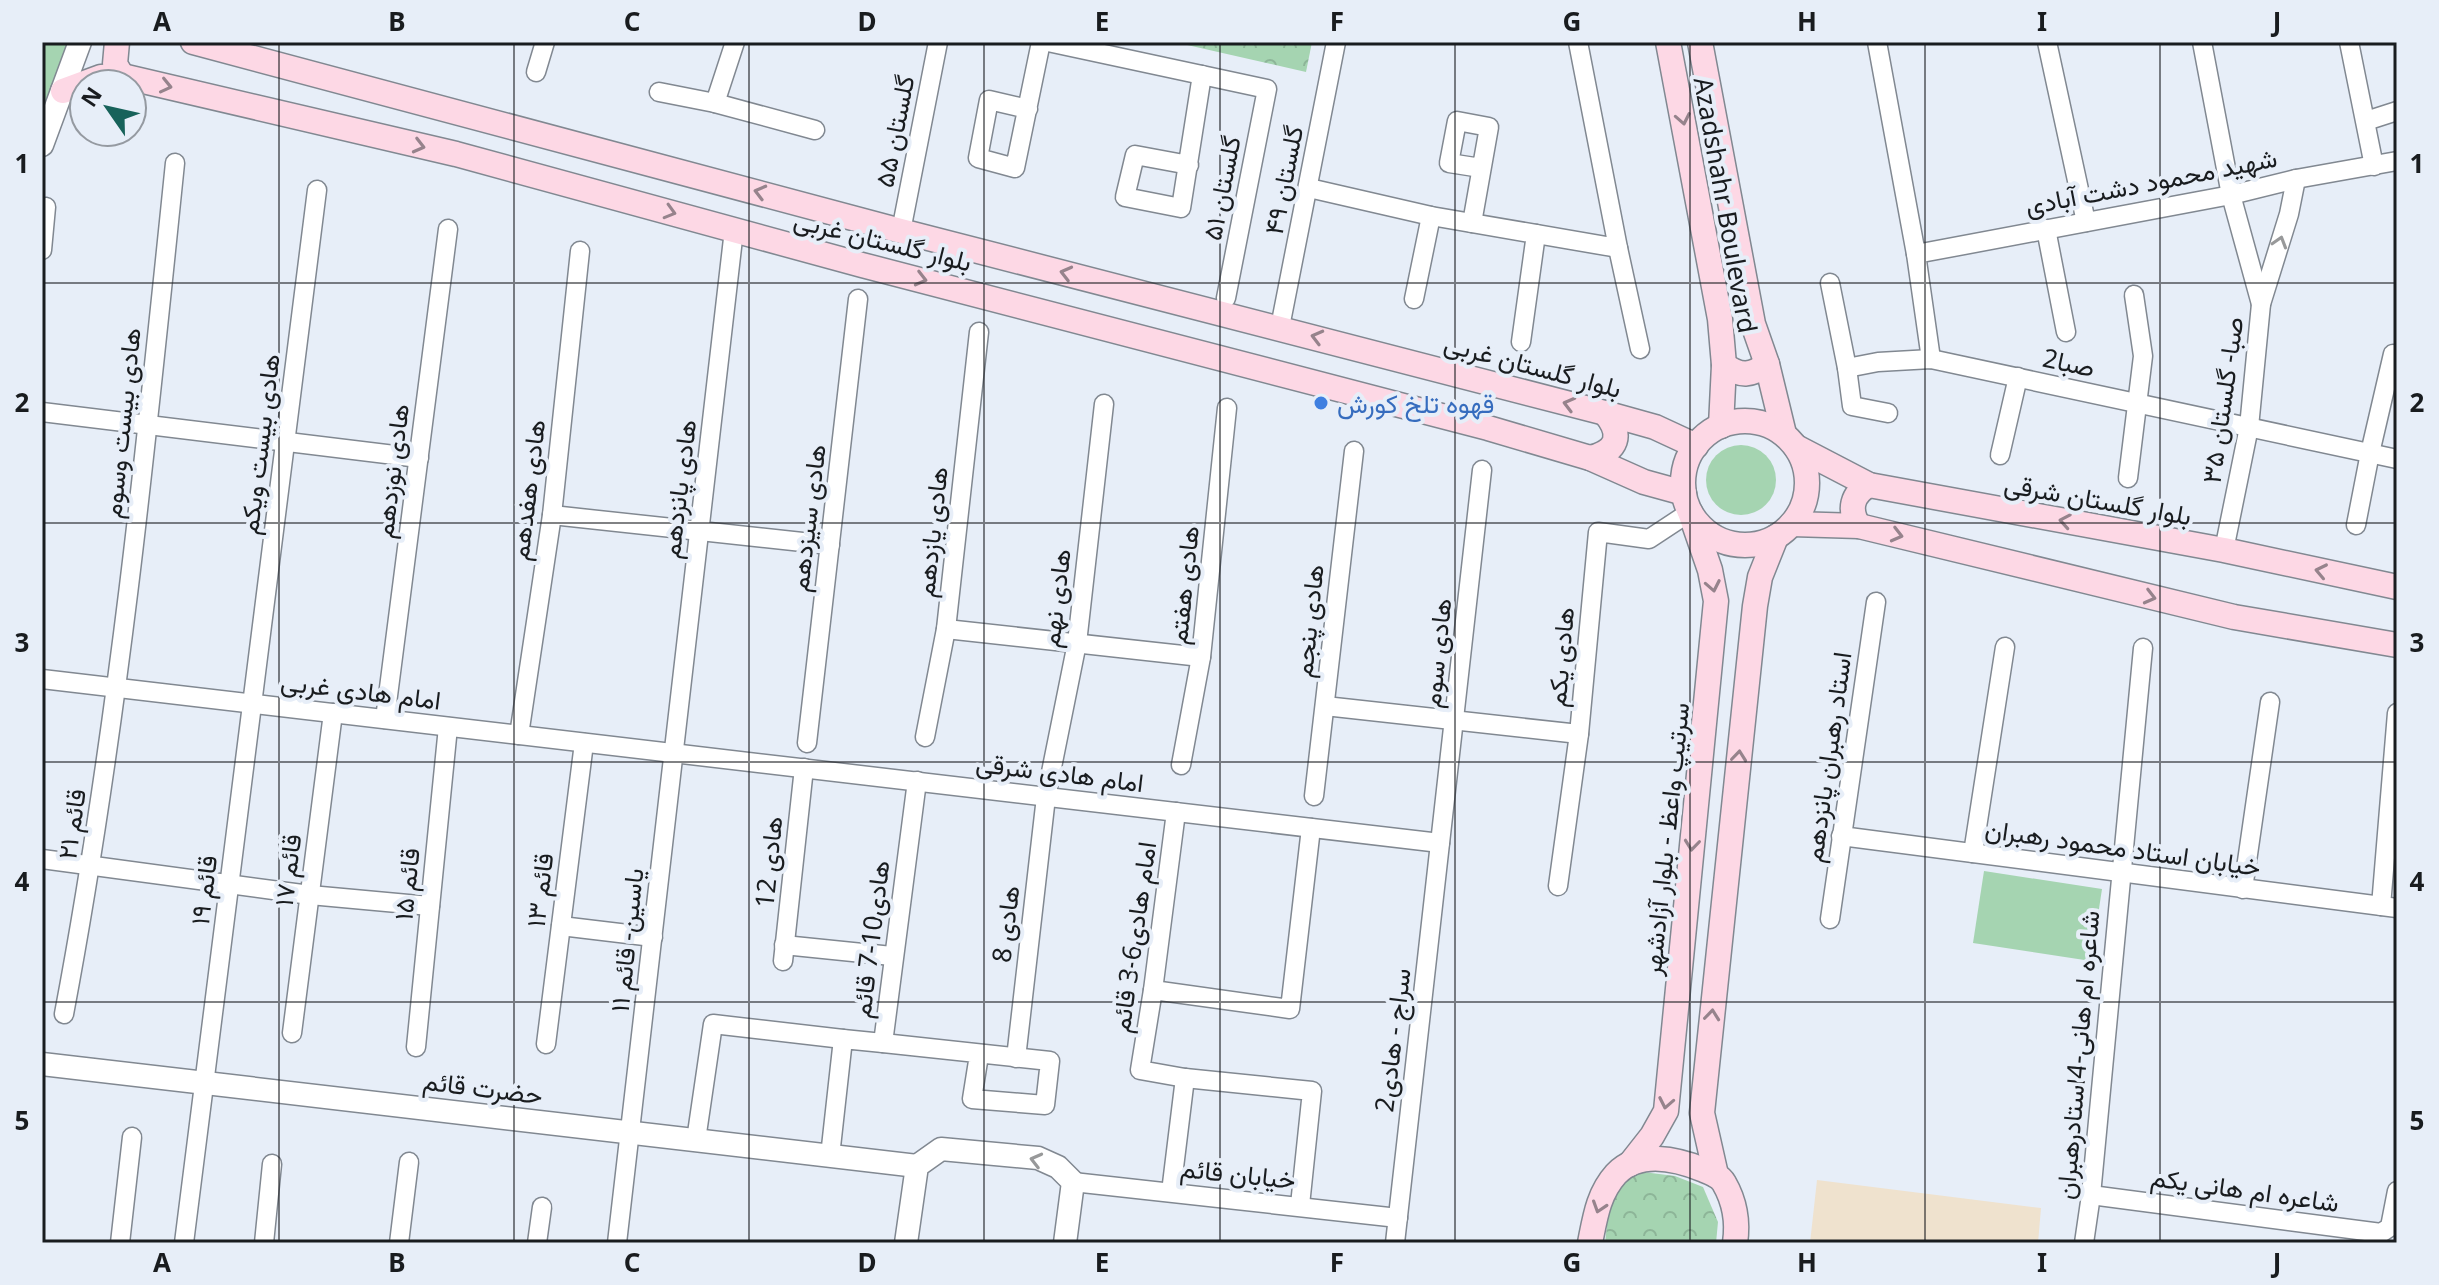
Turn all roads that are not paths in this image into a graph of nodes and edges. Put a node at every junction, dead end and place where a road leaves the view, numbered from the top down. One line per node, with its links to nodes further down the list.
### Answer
1 (80, 42): 23 (street)
2 (117, 42): 18 (main road)
3 (193, 42): 47 (main road, بلوار گلستان غربی, one-way to 3)
4 (545, 42): 19 (street)
5 (735, 42): 25 (street)
6 (938, 42): 47 (street, گلستان ۵۵)
7 (1041, 42): 26 (street)
8 (1048, 42): 17 (street)
9 (1336, 42): 37 (street, گلستان ۴۹)
10 (1578, 42): 49 (street)
11 (1668, 42): 67 (main road, Azadshahr Boulevard, one-way to 67)
12 (1700, 42): 66 (main road)
13 (1877, 42): 52 (street)
14 (2047, 42): 42 (street)
15 (2202, 42): 39 (street)
16 (2349, 42): 28 (street)
17 (1133, 50): 20 (street)
18 (117, 68)
19 (536, 72)
20 (1202, 75): 33 (street); 55 (street, گلستان ۵۱)
21 (148, 82): 46 (main road, بلوار گلستان غربی, one-way to 46)
22 (68, 89): 23 (main road, بلوار گلستان غربی)
23 (63, 91): 30 (street)
24 (659, 92): 25 (street)
25 (715, 103): 29 (street)
26 (1028, 109): 26 (street)
27 (2397, 111): 28 (street)
28 (2366, 121): 34 (street)
29 (815, 130)
30 (42, 145)
31 (2397, 161): 34 (street, شهید محمود دشت آبادی)
32 (175, 163): 76 (street, هادی بیست وسوم)
33 (1189, 165): 33 (street)
34 (2374, 166): 36 (street, شهید محمود دشت آبادی)
35 (1481, 168): 35 (street); 43 (street)
36 (2296, 179): 39 (street, شهید محمود دشت آبادی); 58 (street, one-way to 36)
37 (1309, 188): 41 (street); 59 (street, گلستان ۴۹)
38 (317, 190): 80 (street, هادی بیست ویکم)
39 (2231, 195): 42 (street, شهید محمود دشت آبادی); 58 (street)
40 (46, 207): 50 (street)
41 (1431, 216): 43 (street); 57 (street)
42 (2086, 222): 45 (street, شهید محمود دشت آبادی)
43 (1472, 223): 48 (street)
44 (448, 229): 85 (street, هادی نوزدهم)
45 (2046, 229): 52 (street, شهید محمود دشت آبادی); 61 (street)
46 (734, 230): 86 (main road, بلوار گلستان غربی, one-way to 86); 96 (street, هادی پانزدهم)
47 (901, 231): 59 (main road, بلوار گلستان غربی, one-way to 47)
48 (1536, 234): 49 (street); 62 (street)
49 (1618, 248): 63 (street)
50 (42, 250)
51 (580, 251): 92 (street, هادی هفدهم)
52 (1916, 254): 65 (street)
53 (1830, 283): 68 (street)
54 (2134, 295): 70 (street)
55 (1226, 298)
56 (858, 299): 97 (street, هادی سیزدهم)
57 (1414, 299)
58 (2261, 304): 78 (street, صبا- گلستان ۳۵)
59 (1280, 327): 74 (main road, بلوار گلستان غربی, one-way to 59)
60 (979, 332): 101 (street, هادی یازدهم)
61 (2066, 332)
62 (1521, 342)
63 (1640, 349)
64 (2393, 354): 83 (street)
65 (1931, 359): 68 (street, صبا2); 69 (street, صبا2)
66 (1767, 364): 67 (main road); 79 (main road)
67 (1724, 365): 77 (main road, Azadshahr Boulevard)
68 (1847, 368): 75 (street)
69 (2018, 377): 70 (street, صبا2); 84 (street)
70 (2136, 403): 78 (street, صبا2); 89 (street)
71 (1104, 404): 102 (street, هادی نهم)
72 (1227, 408): 106 (street, هادی هفتم)
73 (42, 412): 76 (street)
74 (1605, 413): 81 (main road, بلوار گلستان غربی); 86 (main road)
75 (1888, 413)
76 (149, 425): 80 (street); 108 (street, هادی بیست وسوم)
77 (1721, 426): 79 (main road); 81 (main road)
78 (2249, 427): 83 (street, صبا2); 98 (street, صبا- گلستان ۳۵)
79 (1790, 441): 90 (main road, بلوار گلستان شرقی); 95 (main road)
80 (285, 442): 85 (street); 110 (street, هادی بیست ویکم)
81 (1696, 446): 91 (main road)
82 (1354, 451): 111 (street, هادی پنجم)
83 (2370, 453): 87 (street, صبا2); 93 (street)
84 (2000, 455)
85 (419, 458): 114 (street, هادی نوزدهم)
86 (1590, 458): 91 (main road, بلوار گلستان غربی)
87 (2397, 459)
88 (1482, 470): 115 (street, هادی سوم)
89 (2128, 478)
90 (1869, 485): 94 (main road); 98 (main road, بلوار گلستان شرقی, one-way to 90)
91 (1687, 502): 95 (main road); 117 (street, هادی یکم); 164 (main road, سرتیپ واعظ - بلوار آزادشهر, one-way to 164)
92 (552, 515): 96 (street); 118 (street, هادی هفدهم)
93 (2356, 525)
94 (1859, 526): 95 (main road); 103 (main road, one-way to 103)
95 (1784, 530): 166 (main road, one-way to 95)
96 (699, 531): 97 (street); 122 (street, هادی پانزدهم)
97 (830, 545): 121 (street, هادی سیزدهم)
98 (2224, 550): 99 (main road, بلوار گلستان شرقی, one-way to 98)
99 (2397, 587)
100 (1876, 602): 130 (street, استاد رهبران پانزدهم)
101 (946, 629): 102 (street); 119 (street, هادی یازدهم)
102 (1077, 643): 106 (street); 127 (street, هادی نهم)
103 (2397, 645)
104 (2005, 647): 132 (street)
105 (2143, 648): 135 (street, شاعره ام هانی-4استادرهبران)
106 (1201, 657): 123 (street, هادی هفتم)
107 (42, 679): 108 (street, امام هادی غربی)
108 (116, 688): 110 (street, امام هادی غربی); 134 (street, قائم ۲۱)
109 (2270, 702): 138 (street)
110 (253, 704): 112 (street, امام هادی غربی); 136 (street, قائم ۱۹)
111 (1325, 706): 115 (street); 126 (street, هادی پنجم)
112 (333, 713): 114 (street, امام هادی غربی); 139 (street, قائم ۱۷)
113 (2397, 713): 141 (street)
114 (385, 719): 116 (street, امام هادی غربی)
115 (1454, 720): 117 (street); 131 (street, هادی سوم)
116 (448, 727): 118 (street, امام هادی غربی); 140 (street, قائم ۱۵)
117 (1579, 734): 137 (street, هادی یکم)
118 (519, 735): 120 (street, امام هادی غربی)
119 (925, 737)
120 (584, 743): 122 (street, امام هادی غربی); 143 (street, قائم ۱۳)
121 (807, 743)
122 (674, 753): 124 (street, امام هادی شرقی); 144 (street, یاسین- قائم ۱۱)
123 (1181, 765)
124 (804, 768): 125 (street, امام هادی شرقی); 145 (street, 12 هادی)
125 (917, 781): 127 (street, امام هادی شرقی); 145 (street, هادی10-7 قائم)
126 (1314, 796)
127 (1046, 797): 128 (street, امام هادی شرقی); 154 (street, هادی 8)
128 (1176, 812): 129 (street, امام هادی شرقی); 146 (street, امام هادی6-3 قائم)
129 (1311, 828): 131 (street, امام هادی شرقی); 146 (street)
130 (1841, 836): 132 (street, خیابان استاد محمود رهبران); 142 (street, استاد رهبران پانزدهم)
131 (1440, 843): 173 (street, سراج - هادی2)
132 (1973, 853): 135 (street, خیابان استاد محمود رهبران)
133 (42, 859): 134 (street)
134 (92, 867): 136 (street); 147 (street, قائم ۲۱)
135 (2120, 872): 138 (street, خیابان استاد محمود رهبران); 170 (street, شاعره ام هانی-4استادرهبران)
136 (229, 885): 139 (street); 157 (street, قائم ۱۹)
137 (1558, 886)
138 (2243, 889): 141 (street, خیابان استاد محمود رهبران)
139 (310, 895): 140 (street); 148 (street, قائم ۱۷)
140 (430, 906): 152 (street, قائم ۱۵)
141 (2389, 907)
142 (1830, 919)
143 (561, 926): 144 (street); 151 (street, قائم ۱۳)
144 (653, 937): 158 (street, یاسین- قائم ۱۱)
145 (892, 956): 150 (street, هادی10-7 قائم)
146 (1153, 990): 156 (street, امام هادی6-3 قائم)
147 (64, 1014)
148 (292, 1033)
149 (843, 1039): 150 (street, هادی10-7 قائم); 160 (street); 161 (street, هادی10-7 قائم)
150 (883, 1043): 153 (street)
151 (546, 1044)
152 (416, 1047)
153 (979, 1055): 154 (street); 154 (street)
154 (1016, 1058)
155 (42, 1064): 157 (street, حضرت قائم)
156 (1185, 1078): 169 (street); 171 (street)
157 (204, 1083): 158 (street, حضرت قائم); 175 (street, قائم ۱۹)
158 (631, 1132): 160 (street, حضرت قائم); 179 (street, یاسین- قائم ۱۱)
159 (132, 1137): 174 (street)
160 (696, 1140): 161 (street, حضرت قائم)
161 (830, 1156): 165 (street, حضرت قائم)
162 (409, 1162): 177 (street)
163 (272, 1164): 176 (street)
164 (1630, 1164): 166 (main road); 183 (main road, سرتیپ واعظ - بلوار آزادشهر, one-way to 183)
165 (917, 1166): 167 (street, one-way to 165); 180 (street)
166 (1716, 1175): 184 (main road)
167 (1073, 1182): 169 (street, خیابان قائم); 181 (street)
168 (2397, 1191): 170 (street, شاعره ام هانی یکم)
169 (1171, 1192): 171 (street, خیابان قائم)
170 (2091, 1195): 185 (street, شاعره ام هانی-4استادرهبران)
171 (1300, 1205): 173 (street, خیابان قائم)
172 (542, 1207): 178 (street)
173 (1398, 1218): 182 (street, سراج - هادی2)
174 (120, 1243)
175 (184, 1243)
176 (264, 1243)
177 (399, 1243)
178 (537, 1243)
179 (617, 1243)
180 (906, 1243)
181 (1065, 1243)
182 (1395, 1243)
183 (1590, 1243)
184 (1735, 1243)
185 (2084, 1243)

